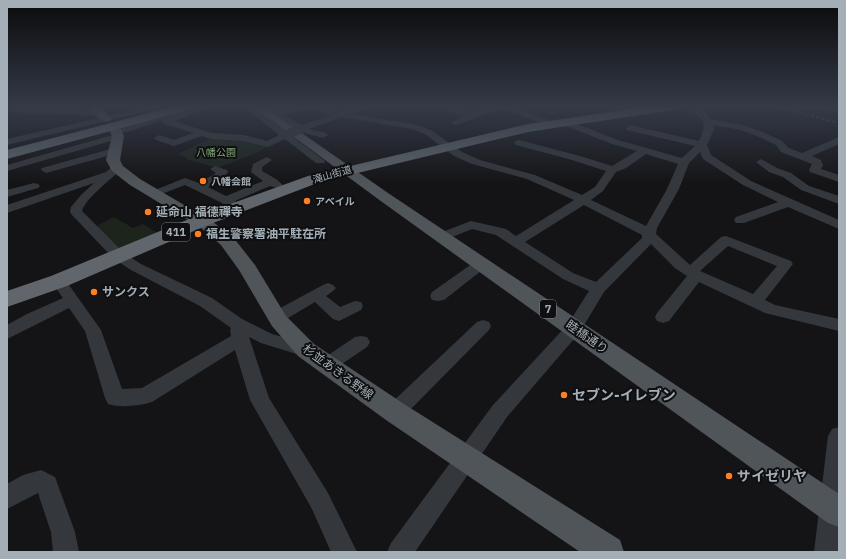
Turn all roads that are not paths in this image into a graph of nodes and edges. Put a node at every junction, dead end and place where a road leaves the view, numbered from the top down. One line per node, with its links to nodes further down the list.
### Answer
1 (51, 132): 21 (street)
2 (72, 132): 27 (highway)
3 (81, 132): 36 (street)
4 (92, 132): 30 (highway)
5 (110, 132): 28 (main road)
6 (282, 132): 17 (street)
7 (292, 132): 17 (street, bridge)
8 (293, 132): 39 (main road, 睦橋通り / 7)
9 (313, 132): 18 (street)
10 (427, 132): 25 (street)
11 (515, 132): 25 (highway, 滝山街道 / 411)
12 (585, 132): 29 (street)
13 (647, 132): 24 (street)
14 (708, 132): 24 (street)
15 (755, 132): 31 (street)
16 (201, 133): 19 (street); 23 (street)
17 (286, 135): 23 (street); 33 (street)
18 (323, 135)
19 (159, 138)
20 (839, 140): 31 (street)
21 (7, 142)
22 (519, 143): 40 (street)
23 (268, 144): 26 (street)
24 (702, 145): 34 (street); 49 (street)
25 (448, 146): 39 (highway, 滝山街道 / 411); 47 (street)
26 (288, 148)
27 (7, 149)
28 (114, 151): 38 (street); 41 (main road)
29 (644, 152): 34 (street); 40 (street)
30 (7, 155)
31 (802, 157): 42 (street)
32 (266, 160): 50 (street)
33 (320, 161)
34 (684, 162): 54 (street)
35 (761, 162): 48 (street)
36 (7, 168)
37 (214, 169): 44 (street)
38 (46, 170)
39 (346, 170): 50 (highway, 滝山街道 / 411); 55 (main road, 睦橋通り / 7)
40 (612, 170): 47 (street)
41 (113, 171): 46 (main road, 杉並あきる野線); 51 (street); 58 (street)
42 (839, 179)
43 (34, 186): 45 (street)
44 (200, 187): 46 (street); 50 (street)
45 (8, 194): 51 (street)
46 (154, 194): 52 (main road, 杉並あきる野線)
47 (583, 200): 54 (street); 57 (street)
48 (839, 200)
49 (788, 203): 53 (street); 56 (street)
50 (231, 204): 52 (highway, 滝山街道 / 411)
51 (12, 207)
52 (201, 222): 58 (highway, 滝山街道 / 411); 68 (main road, 杉並あきる野線)
53 (839, 225)
54 (650, 236): 60 (street); 62 (street)
55 (442, 237): 57 (street); 59 (main road, 睦橋通り / 7)
56 (726, 240): 60 (street); 66 (street)
57 (516, 242): 62 (street)
58 (119, 256): 61 (highway, 滝山街道 / 411); 73 (street)
59 (481, 264): 63 (street); 72 (main road, 睦橋通り / 7)
60 (693, 273): 66 (street); 69 (street)
61 (59, 281): 64 (highway, 滝山街道 / 411); 65 (street)
62 (598, 289): 72 (street)
63 (438, 296)
64 (7, 299)
65 (73, 300): 73 (street); 74 (street)
66 (755, 302): 70 (street)
67 (355, 306): 68 (street)
68 (277, 317): 76 (main road, 杉並あきる野線)
69 (663, 317)
70 (839, 325)
71 (483, 326): 78 (street)
72 (574, 328): 80 (street); 82 (main road, 睦橋通り / 7)
73 (238, 331): 76 (street); 84 (street)
74 (7, 333)
75 (361, 342): 77 (street)
76 (306, 350): 77 (main road, 杉並あきる野線)
77 (327, 365): 78 (main road, 杉並あきる野線)
78 (395, 412): 80 (main road, 杉並あきる野線)
79 (839, 436): 82 (street)
80 (465, 459): 85 (street); 86 (main road, 杉並あきる野線)
81 (7, 496): 83 (street)
82 (836, 510): 87 (street)
83 (66, 552)
84 (344, 552)
85 (400, 552)
86 (608, 552)
87 (827, 552)

